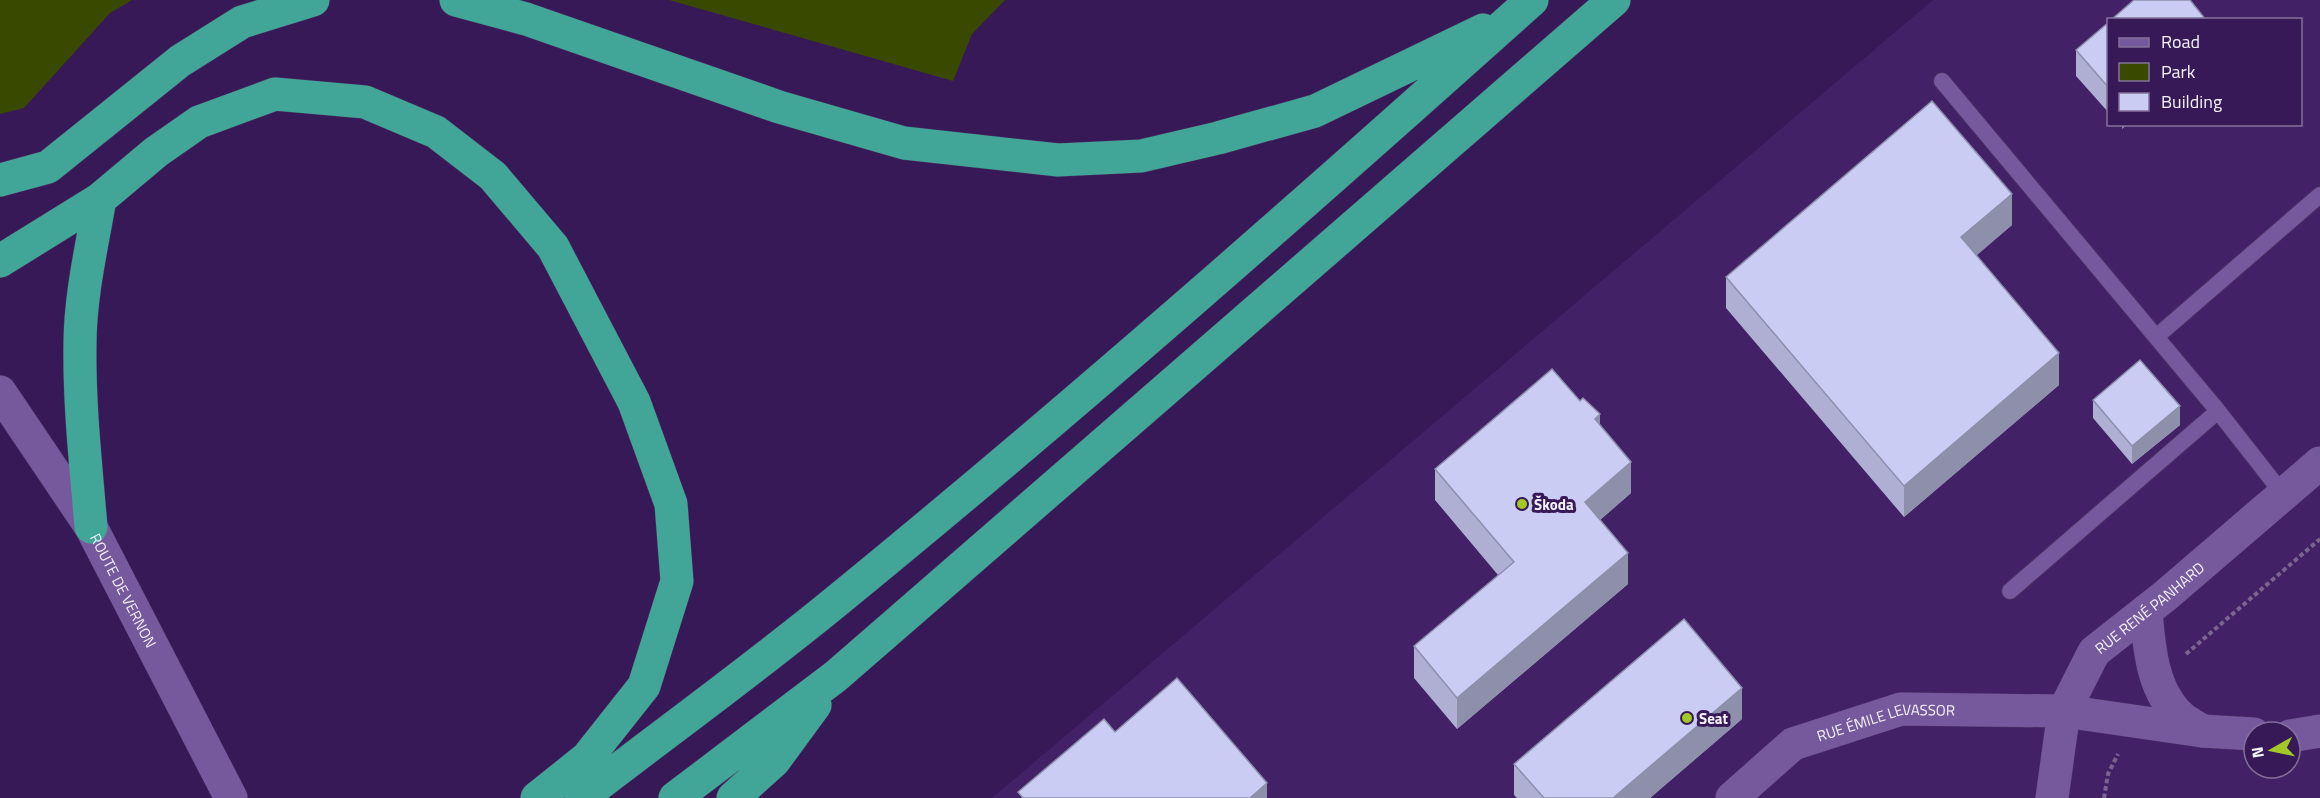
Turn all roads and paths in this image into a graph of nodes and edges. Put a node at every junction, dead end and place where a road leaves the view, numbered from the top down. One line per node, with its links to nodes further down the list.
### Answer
1 (313, 0): 6 (highway)
2 (456, 0): 4 (highway)
3 (1614, 0): 19 (highway)
4 (1524, 7): 29 (highway)
5 (1942, 81): 10 (lane)
6 (0, 180)
7 (2320, 195): 10 (lane)
8 (100, 199): 9 (highway); 15 (highway); 28 (highway)
9 (0, 261)
10 (2156, 337): 12 (lane)
11 (0, 392): 15 (street, ROUTE DE VERNON)
12 (2218, 411): 14 (lane); 17 (lane)
13 (2320, 463): 14 (street, RUE RENÉ PANHARD)
14 (2283, 494): 18 (street, RUE RENÉ PANHARD)
15 (91, 527): 27 (street, ROUTE DE VERNON)
16 (2320, 539): 20 (path)
17 (2010, 591)
18 (2146, 611): 20 (street); 21 (street, RUE RENÉ PANHARD)
19 (836, 676): 30 (highway); 31 (highway)
20 (2160, 687): 23 (street)
21 (2064, 711): 22 (street, RUE ÉMILE LEVASSOR); 32 (street, RUE ÉMILE LEVASSOR); 33 (street, RUE RENÉ PANHARD)
22 (2135, 720): 23 (street, RUE ÉMILE LEVASSOR); 34 (path)
23 (2202, 730): 25 (street, RUE ÉMILE LEVASSOR)
24 (2320, 731): 26 (street)
25 (2242, 733)
26 (2302, 734)
27 (231, 798)
28 (537, 798)
29 (581, 798)
30 (675, 798)
31 (733, 798)
32 (1732, 798)
33 (2052, 798)
34 (2104, 798)

